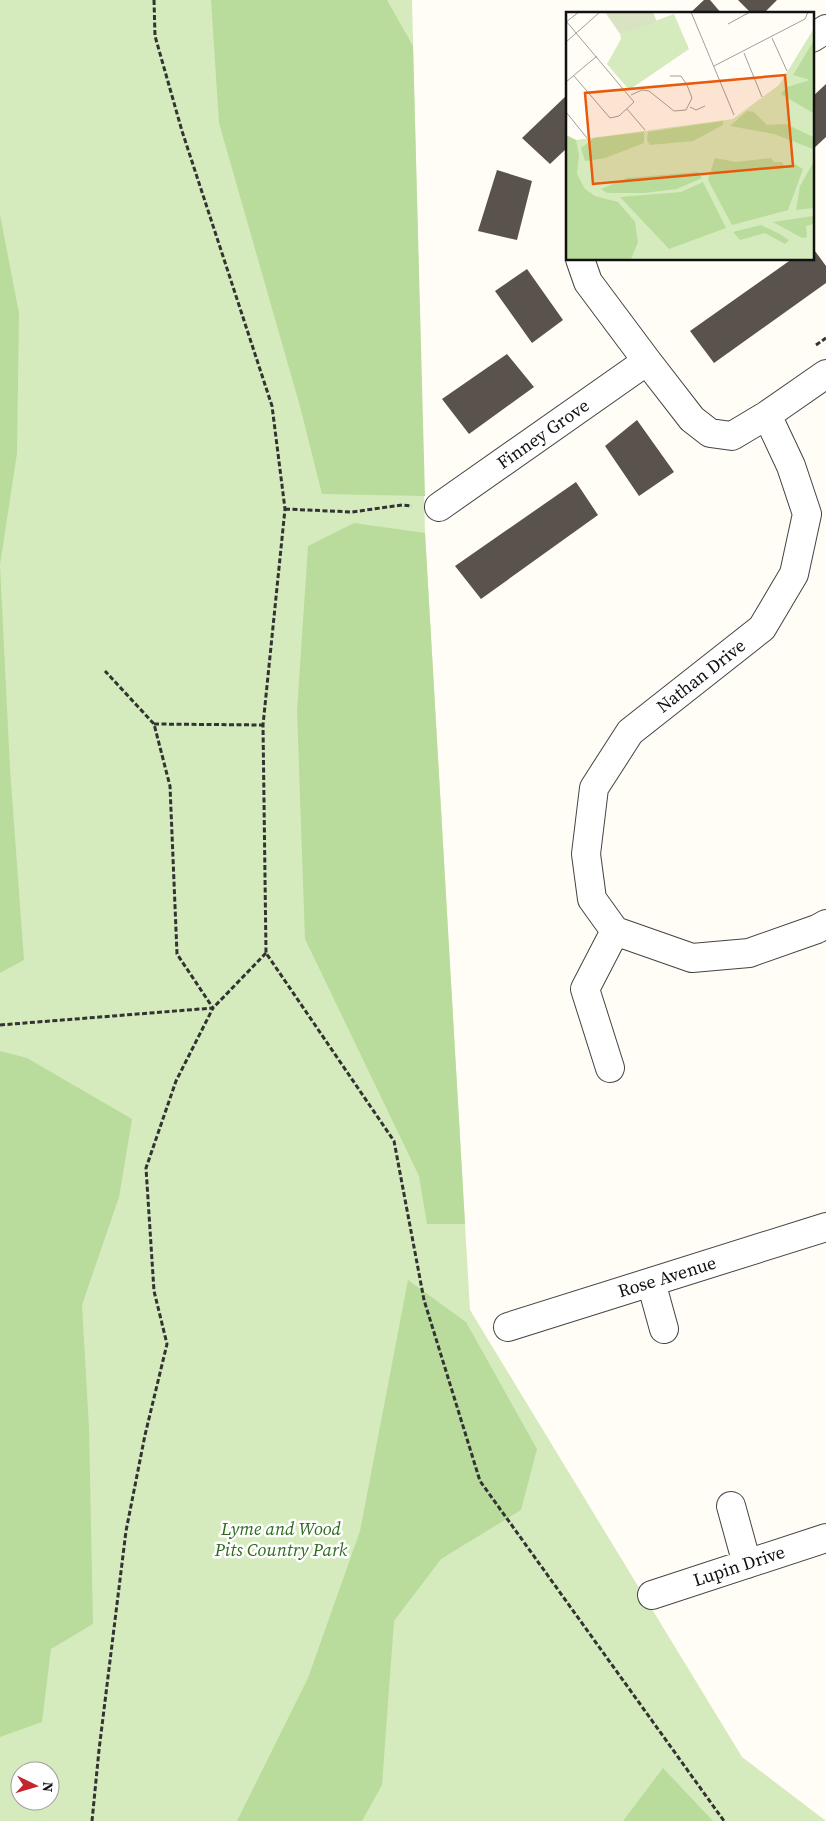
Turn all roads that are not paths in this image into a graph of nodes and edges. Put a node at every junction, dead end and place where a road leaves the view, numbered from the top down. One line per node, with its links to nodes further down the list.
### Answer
1 (826, 28): 2 (street)
2 (814, 37)
3 (580, 260): 4 (street)
4 (647, 361): 6 (street); 7 (street, Finney Grove)
5 (826, 374): 6 (street)
6 (766, 415): 9 (street, Nathan Drive)
7 (439, 507)
8 (826, 924): 9 (street)
9 (616, 931): 10 (street)
10 (610, 1068)
11 (826, 1228): 12 (street, Rose Avenue)
12 (650, 1282): 13 (street, Rose Avenue); 14 (street)
13 (508, 1327)
14 (664, 1329)
15 (731, 1506): 17 (street)
16 (826, 1538): 17 (street, Lupin Drive)
17 (747, 1564): 18 (street, Lupin Drive)
18 (652, 1595)

